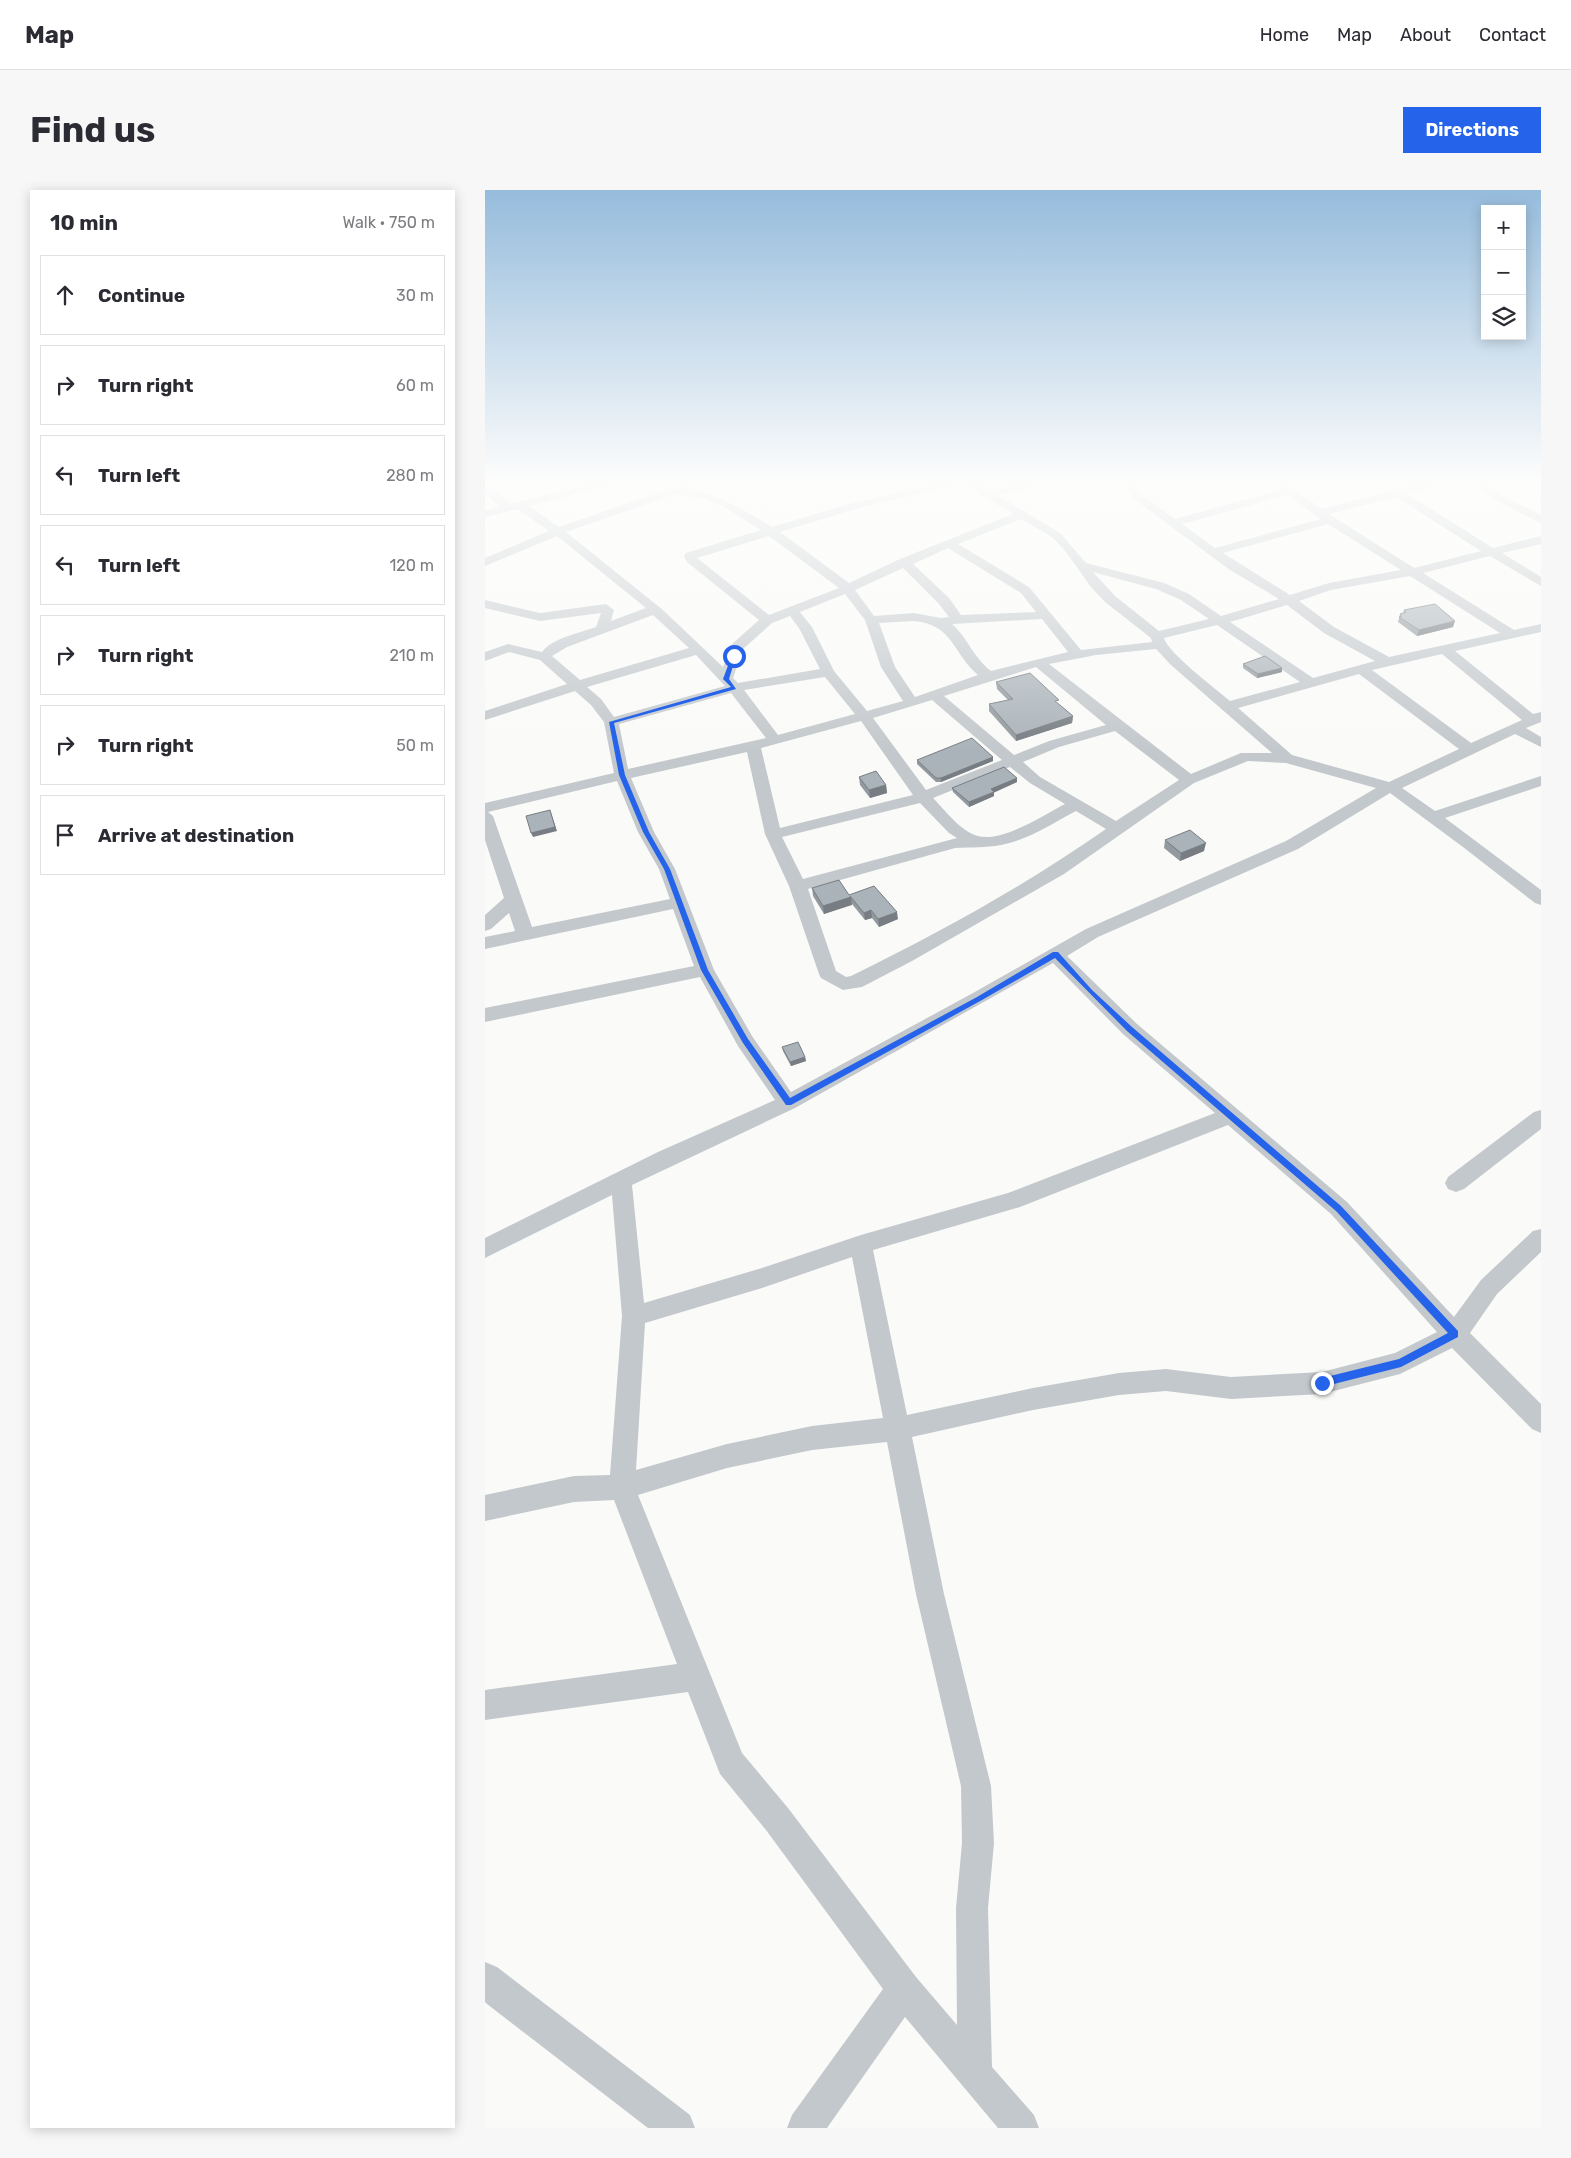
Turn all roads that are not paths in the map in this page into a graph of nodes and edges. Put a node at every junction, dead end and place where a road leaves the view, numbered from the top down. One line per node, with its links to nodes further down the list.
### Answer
1 (608, 571): 16 (street)
2 (706, 571): 20 (street)
3 (825, 571): 13 (street)
4 (883, 571): 13 (street)
5 (914, 571): 19 (street)
6 (997, 571): 18 (street)
7 (1087, 571): 29 (street)
8 (1104, 571): 22 (street)
9 (1244, 571): 14 (street)
10 (1522, 571): 12 (street)
11 (1412, 572): 14 (street); 24 (street)
12 (1541, 582)
13 (847, 588): 17 (street); 21 (street)
14 (1289, 600): 22 (street); 36 (street)
15 (485, 604): 26 (street)
16 (654, 610): 26 (street); 32 (street)
17 (793, 612): 20 (street); 40 (street)
18 (1047, 615): 19 (street); 33 (street)
19 (957, 619): 23 (street)
20 (767, 620): 30 (street)
21 (871, 620): 23 (street); 46 (street)
22 (1220, 621): 29 (street); 42 (street)
23 (941, 622): 38 (street)
24 (1486, 622): 27 (street); 28 (street)
25 (1541, 628): 27 (street)
26 (602, 629): 35 (street)
27 (1513, 634): 28 (street)
28 (1486, 640): 31 (street)
29 (1158, 641): 33 (street); 47 (street)
30 (737, 647): 32 (street); 43 (street)
31 (1445, 650): 36 (street); 50 (street)
32 (702, 654): 43 (street); 44 (street)
33 (1077, 654): 37 (street)
34 (485, 657): 35 (street)
35 (545, 657): 44 (street)
36 (1387, 662): 39 (street)
37 (1039, 663): 41 (street); 52 (street)
38 (962, 668): 41 (street); 46 (street)
39 (1361, 669): 42 (street); 56 (street)
40 (828, 672): 43 (street); 49 (street)
41 (990, 677): 45 (street)
42 (1310, 682): 47 (street)
43 (730, 683): 51 (street); 53 (street)
44 (578, 685): 48 (street); 51 (street)
45 (933, 694): 46 (street); 58 (street)
46 (909, 700): 49 (street)
47 (1228, 706): 57 (street)
48 (485, 716)
49 (864, 716): 53 (street); 63 (street)
50 (1529, 721): 54 (street); 56 (street)
51 (611, 722): 59 (street)
52 (1117, 726): 58 (street); 60 (street)
53 (775, 740): 55 (street)
54 (1541, 743)
55 (753, 746): 59 (street); 71 (street)
56 (1469, 749): 62 (street)
57 (1287, 758): 60 (street); 62 (street)
58 (1012, 760): 63 (street); 64 (street)
59 (622, 775): 65 (street); 75 (street)
60 (1189, 780): 70 (street)
61 (1541, 781): 69 (street)
62 (1391, 787): 69 (street); 80 (street)
63 (923, 797): 66 (street); 67 (street)
64 (1076, 805): 70 (street); 72 (street)
65 (485, 808)
66 (886, 808): 67 (street); 71 (street)
67 (941, 815): 72 (street)
68 (485, 816): 76 (street)
69 (1433, 817): 74 (street)
70 (1118, 829): 73 (street)
71 (773, 834): 73 (street)
72 (955, 837): 73 (street)
73 (798, 886)
74 (1541, 899)
75 (681, 902): 78 (street); 81 (street)
76 (516, 907): 77 (street); 78 (street); 79 (street)
77 (485, 925)
78 (525, 934): 79 (street)
79 (491, 942)
80 (1055, 954): 83 (street); 84 (street)
81 (705, 970): 82 (street); 83 (street)
82 (485, 1015)
83 (788, 1102): 86 (street)
84 (1230, 1116): 89 (street); 92 (street)
85 (1541, 1118): 87 (street)
86 (621, 1180): 90 (street); 91 (street)
87 (1456, 1183)
88 (1541, 1238): 92 (street)
89 (861, 1244): 91 (street); 94 (street)
90 (485, 1249)
91 (634, 1316): 95 (street)
92 (1455, 1334): 93 (street); 94 (street)
93 (1541, 1421)
94 (896, 1429): 95 (street); 101 (street)
95 (622, 1487): 96 (street); 97 (street)
96 (485, 1508)
97 (696, 1676): 98 (street); 100 (street)
98 (485, 1705)
99 (485, 1979): 102 (street)
100 (904, 1989): 101 (street); 103 (street)
101 (975, 2072): 104 (street)
102 (677, 2128)
103 (805, 2128)
104 (1021, 2128)

